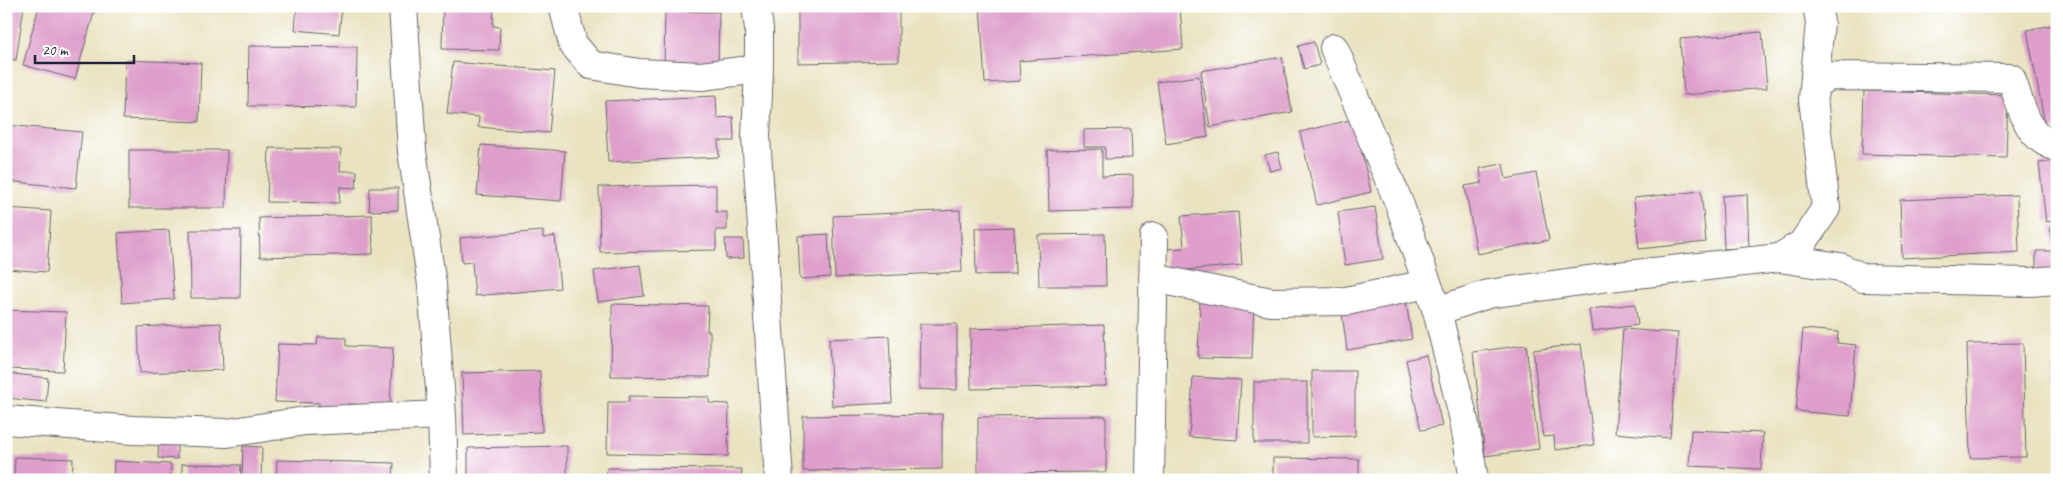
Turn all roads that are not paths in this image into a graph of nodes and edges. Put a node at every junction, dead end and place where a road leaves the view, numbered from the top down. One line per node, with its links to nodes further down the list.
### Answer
1 (403, 6): 15 (street)
2 (563, 6): 6 (street)
3 (756, 6): 6 (street)
4 (1817, 6): 7 (street)
5 (1334, 48): 13 (street)
6 (759, 69): 18 (street)
7 (1815, 84): 8 (street); 10 (street)
8 (2057, 147)
9 (1154, 237): 11 (street)
10 (1779, 258): 12 (street); 14 (street)
11 (1153, 278): 13 (street); 19 (street)
12 (2057, 280)
13 (1427, 284): 14 (street)
14 (1437, 312): 20 (street)
15 (442, 415): 16 (street); 17 (street)
16 (6, 420)
17 (444, 480)
18 (779, 480)
19 (1150, 480)
20 (1474, 480)

